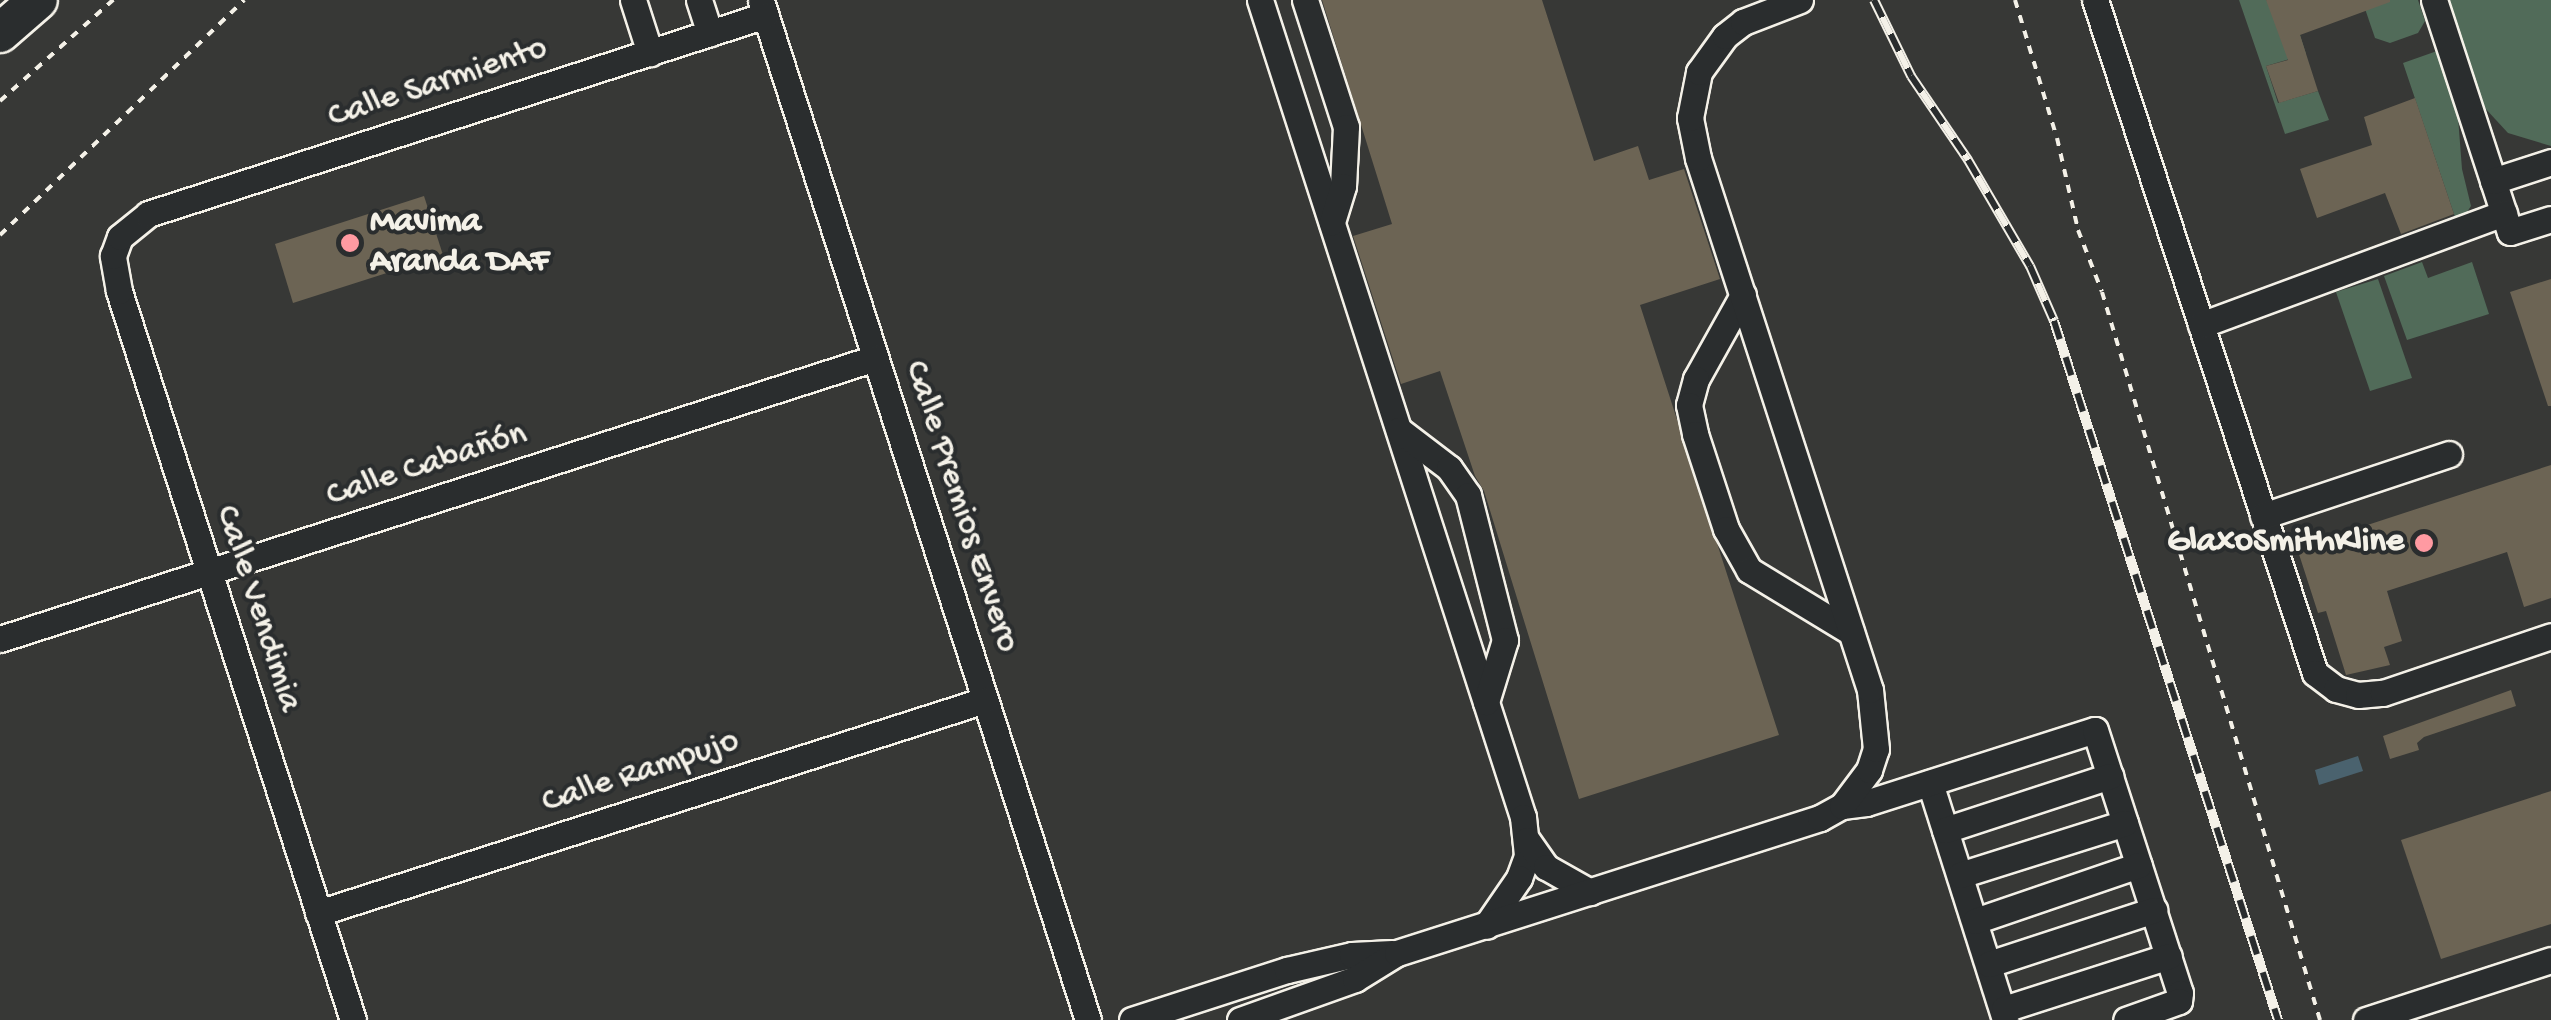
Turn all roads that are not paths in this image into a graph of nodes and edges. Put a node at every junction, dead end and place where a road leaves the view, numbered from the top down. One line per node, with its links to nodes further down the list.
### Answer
1 (38, 0): 10 (highway)
2 (633, 0): 12 (street)
3 (699, 0): 11 (street)
4 (1260, 0): 17 (street)
5 (1306, 0): 17 (street)
6 (1800, 0): 19 (street)
7 (2095, 0): 20 (street)
8 (2434, 0): 14 (street)
9 (763, 8): 11 (street, Calle Sarmiento); 21 (street, Calle Premios Envero)
10 (0, 33)
11 (710, 33): 12 (street, Calle Sarmiento)
12 (650, 53): 18 (street, Calle Sarmiento)
13 (2551, 162): 14 (street)
14 (2493, 181): 15 (street)
15 (2504, 213): 16 (street); 20 (street)
16 (2551, 219)
17 (1332, 222): 22 (street)
18 (132, 223): 25 (street, Calle Vendimia)
19 (1743, 295): 26 (street); 26 (street)
20 (2201, 325): 24 (street)
21 (876, 358): 25 (street, Calle Cabañón); 29 (street, Calle Premios Envero)
22 (1398, 430): 30 (street); 30 (street)
23 (2450, 454): 24 (street)
24 (2263, 516): 27 (street)
25 (209, 573): 28 (street, Calle Cabañón); 41 (street, Calle Vendimia)
26 (1852, 632): 33 (street)
27 (2551, 636)
28 (0, 639)
29 (986, 700): 41 (street, Calle Rampujo); 50 (street, Calle Premios Envero)
30 (1486, 702): 36 (street)
31 (2110, 776): 32 (street); 34 (street); 35 (street)
32 (1930, 782): 33 (street); 35 (street)
33 (1842, 806): 39 (street)
34 (2126, 823): 37 (street); 38 (street)
35 (1945, 830): 38 (street)
36 (1528, 840): 39 (street); 43 (street)
37 (2139, 865): 40 (street); 42 (street)
38 (1960, 874): 42 (street)
39 (1590, 892): 43 (street)
40 (2154, 910): 45 (street); 47 (street)
41 (318, 913): 49 (street, Calle Vendimia)
42 (1975, 921): 47 (street)
43 (1486, 926): 44 (street)
44 (1397, 953): 51 (street); 52 (street)
45 (2169, 956): 48 (street); 53 (street)
46 (2551, 960): 54 (street)
47 (1989, 964): 48 (street)
48 (2005, 1014)
49 (353, 1020)
50 (1088, 1020)
51 (1132, 1020)
52 (1240, 1020)
53 (2126, 1020)
54 (2366, 1020)

